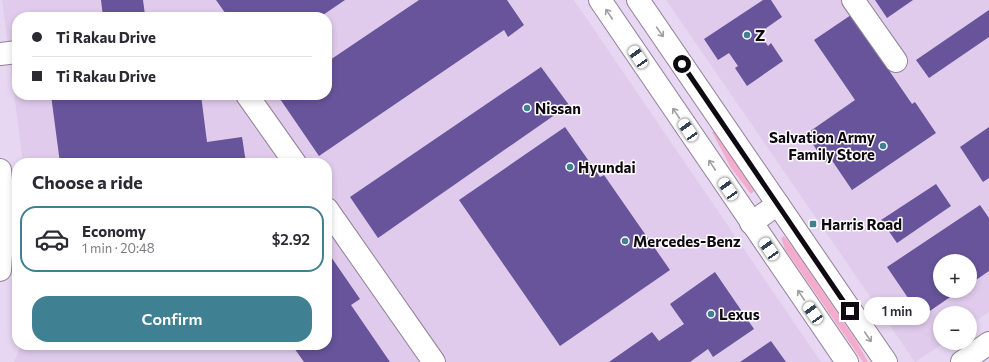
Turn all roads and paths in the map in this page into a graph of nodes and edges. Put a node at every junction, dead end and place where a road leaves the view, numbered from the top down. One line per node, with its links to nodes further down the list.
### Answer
1 (600, 0): 12 (main road, one-way to 1)
2 (853, 0): 6 (main road)
3 (644, 5): 10 (main road, one-way to 10)
4 (12, 53): 5 (main road)
5 (0, 54)
6 (896, 61)
7 (251, 100): 8 (main road)
8 (291, 158)
9 (0, 170): 13 (main road)
10 (778, 204): 12 (main road); 17 (main road, one-way to 17)
11 (332, 216): 15 (main road)
12 (751, 223): 16 (main road, one-way to 12)
13 (0, 270)
14 (989, 343): 18 (main road)
15 (434, 362)
16 (847, 362)
17 (886, 362)
18 (962, 362)

